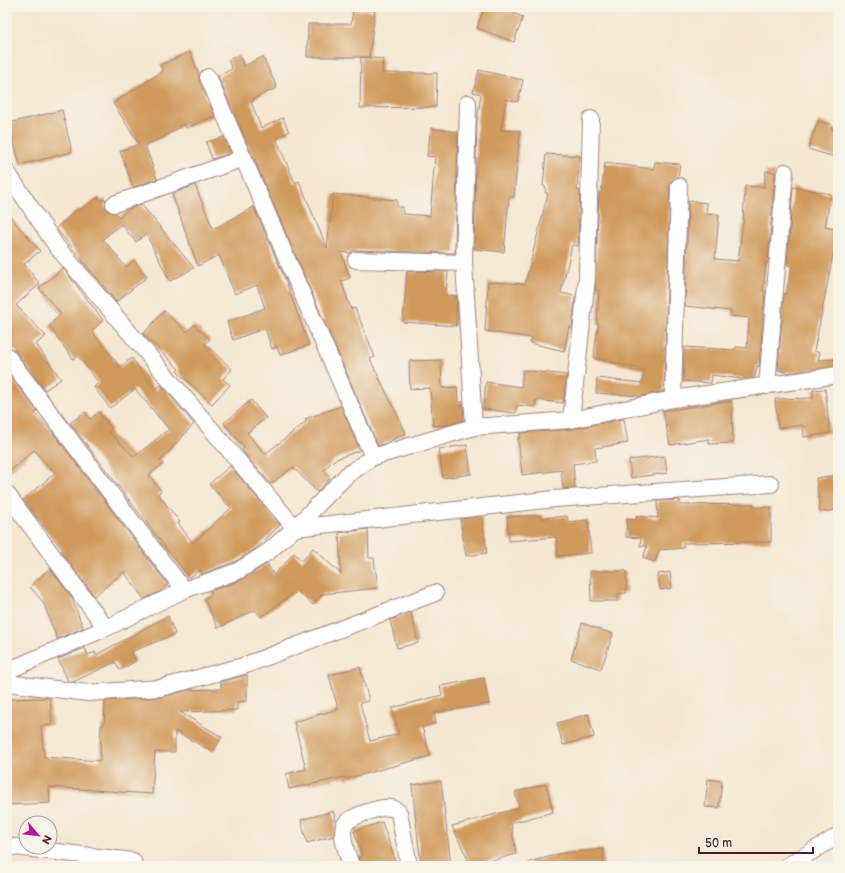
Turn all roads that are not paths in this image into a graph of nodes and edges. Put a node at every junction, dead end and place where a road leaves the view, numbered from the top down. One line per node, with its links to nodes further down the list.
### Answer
1 (208, 77): 4 (street)
2 (468, 103): 10 (street)
3 (590, 119): 15 (street)
4 (244, 158): 8 (street); 17 (street)
5 (7, 172): 20 (street)
6 (785, 172): 13 (street)
7 (679, 186): 14 (street)
8 (114, 204)
9 (356, 260): 10 (street)
10 (464, 263): 16 (street)
11 (7, 356): 21 (street)
12 (838, 375): 13 (street)
13 (767, 386): 14 (street)
14 (673, 399): 15 (street)
15 (571, 420): 16 (street)
16 (474, 428): 17 (street)
17 (373, 457): 20 (street)
18 (771, 484): 20 (street)
19 (7, 494): 23 (street)
20 (295, 528): 21 (street)
21 (184, 590): 23 (street)
22 (436, 593): 25 (street)
23 (106, 628): 24 (street)
24 (7, 671)
25 (7, 683)
26 (838, 836): 31 (street)
27 (7, 846): 28 (street)
28 (133, 861)
29 (351, 866): 30 (street)
30 (409, 866)
31 (787, 866)

